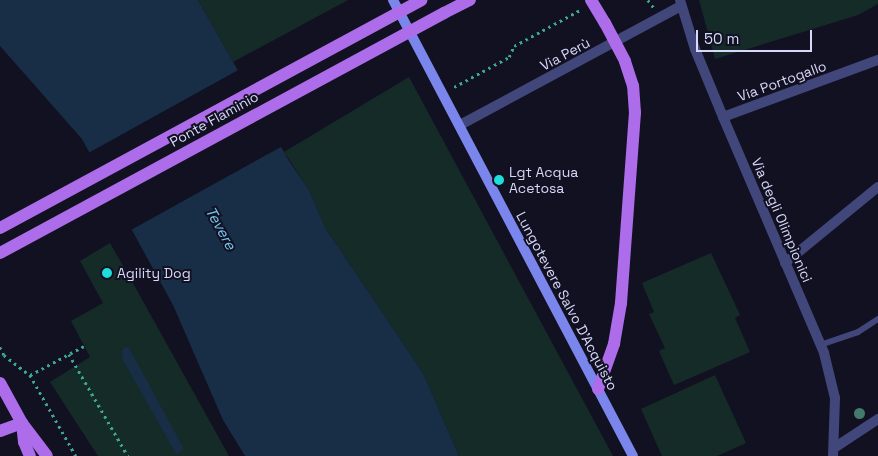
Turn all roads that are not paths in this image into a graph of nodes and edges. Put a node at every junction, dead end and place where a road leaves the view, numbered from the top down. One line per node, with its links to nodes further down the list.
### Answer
1 (393, 0): 8 (main road, Lungotevere Salvo D'Acquisto)
2 (421, 0): 10 (main road, Ponte Flaminio, bridge)
3 (470, 0): 11 (main road, Ponte Flaminio, bridge)
4 (593, 1): 16 (main road, bridge)
5 (681, 3): 7 (street, Via degli Olimpionici); 8 (street, Via Perù)
6 (878, 60): 7 (street, Via Portogallo)
7 (723, 118): 12 (street, Via degli Olimpionici)
8 (460, 125): 16 (main road, Lungotevere Salvo D'Acquisto)
9 (877, 186): 12 (street)
10 (0, 228)
11 (0, 253)
12 (785, 263): 14 (street, Via degli Olimpionici)
13 (878, 319): 14 (lane)
14 (820, 345): 20 (street, Via degli Olimpionici)
15 (0, 383): 18 (main road)
16 (598, 389): 23 (main road, Lungotevere Salvo D'Acquisto)
17 (878, 419): 20 (street)
18 (22, 423): 19 (main road); 21 (main road); 22 (main road)
19 (0, 431)
20 (833, 452)
21 (30, 456)
22 (47, 456)
23 (633, 456)

